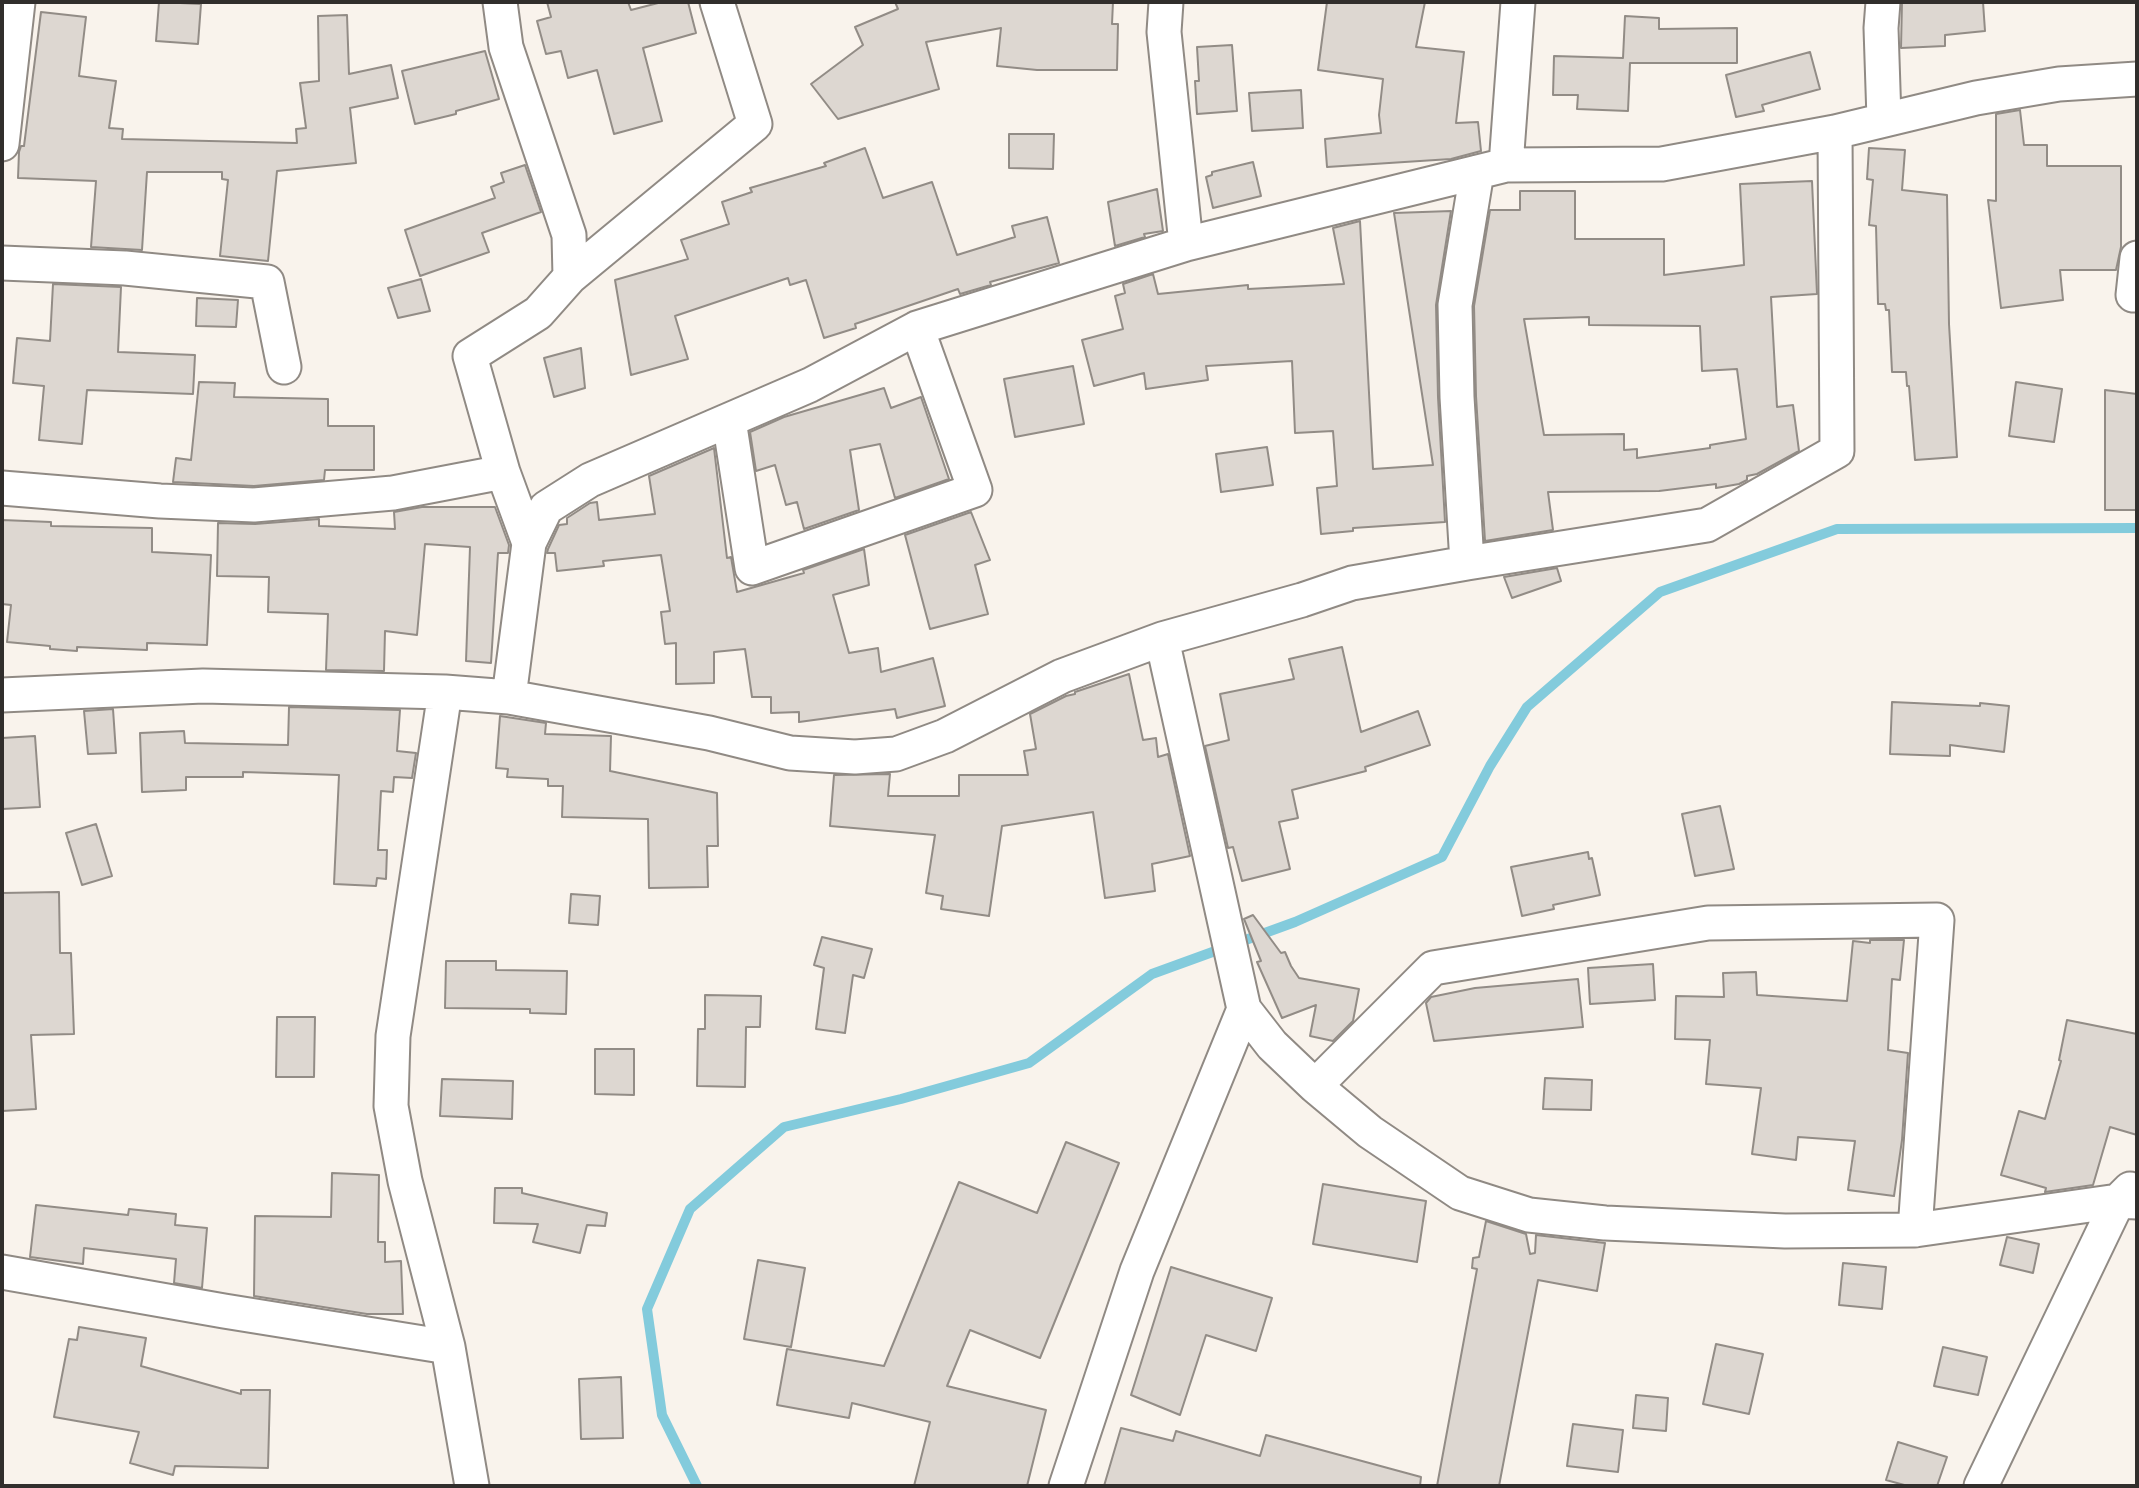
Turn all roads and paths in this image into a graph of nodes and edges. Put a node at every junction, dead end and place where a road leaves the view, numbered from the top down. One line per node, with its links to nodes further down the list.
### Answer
1 (18, 2): 10 (street)
2 (500, 2): 15 (street)
3 (717, 2): 15 (street)
4 (1166, 2): 12 (street)
5 (1518, 2): 11 (street)
6 (1883, 2): 8 (street)
7 (2137, 79): 8 (street)
8 (1884, 119): 9 (street)
9 (1835, 132): 11 (street); 23 (street)
10 (2, 144)
11 (1492, 169): 12 (street); 23 (street)
12 (1186, 244): 17 (street)
13 (2137, 258): 16 (street)
14 (2, 263): 18 (street)
15 (570, 277): 20 (street)
16 (2137, 295)
17 (917, 328): 19 (street); 19 (street)
18 (284, 367)
19 (729, 420): 22 (street)
20 (503, 472): 21 (street); 22 (street)
21 (2, 488)
22 (529, 543): 27 (street)
23 (1468, 563): 24 (street)
24 (1162, 639): 27 (street); 28 (street)
25 (445, 692): 26 (street); 27 (street); 33 (street)
26 (2, 695)
27 (509, 697)
28 (1244, 1009): 29 (street); 35 (street)
29 (1315, 1086): 31 (street); 31 (street)
30 (2131, 1195): 31 (street); 36 (street)
31 (1915, 1230)
32 (2, 1272): 33 (street)
33 (448, 1347): 34 (street)
34 (472, 1486)
35 (1066, 1486)
36 (1981, 1486)

